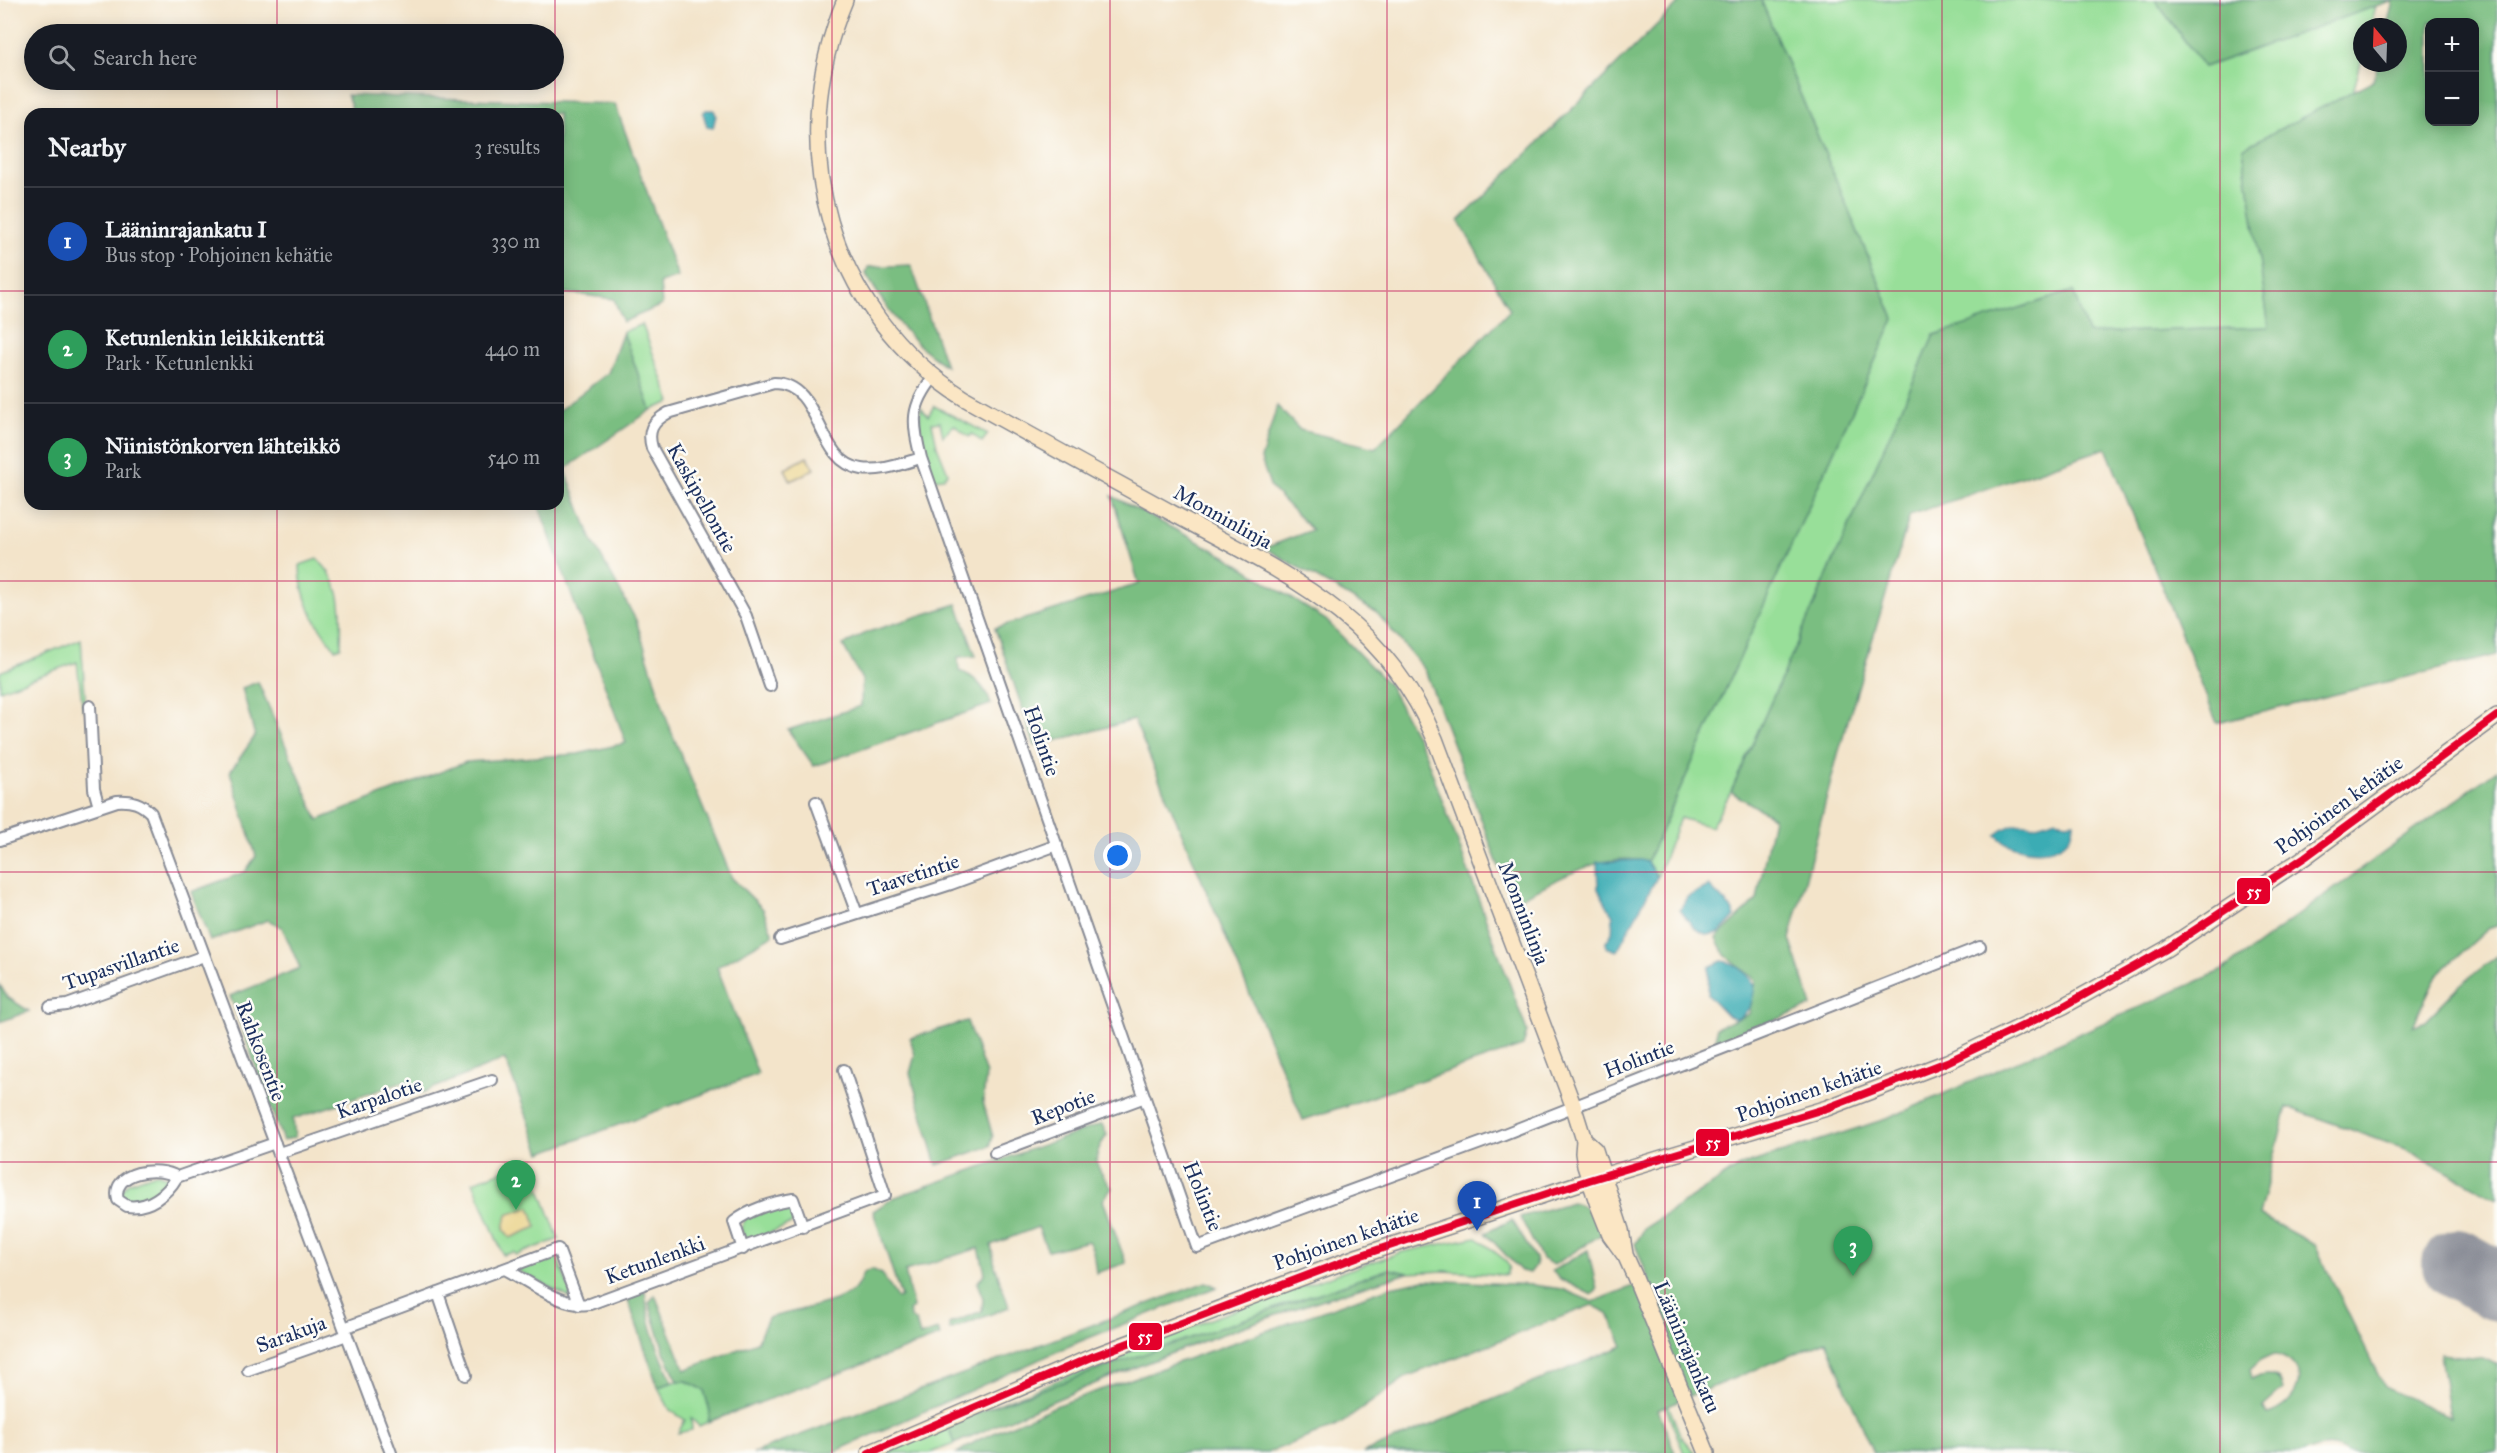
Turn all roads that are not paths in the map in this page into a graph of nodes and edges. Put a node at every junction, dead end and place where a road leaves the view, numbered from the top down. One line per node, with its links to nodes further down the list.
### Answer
1 (845, 0): 2 (street, Monninlinja)
2 (934, 377): 3 (street, Holintie); 19 (street, Monninlinja)
3 (921, 458): 4 (street, Kaskipellontie); 10 (street, Holintie)
4 (770, 686)
5 (90, 706): 8 (street)
6 (2497, 716): 23 (street, Pohjoinen kehätie)
7 (816, 802): 11 (street)
8 (99, 807): 9 (street, Rahkosentie); 14 (street, Rahkosentie)
9 (0, 840)
10 (1057, 845): 11 (street, Taavetintie); 18 (street, Holintie)
11 (857, 914): 12 (street, Taavetintie)
12 (780, 939)
13 (1980, 947): 19 (street, Holintie)
14 (204, 956): 15 (street, Tupasvillantie); 20 (street, Rahkosentie)
15 (50, 1007)
16 (844, 1070): 24 (street, Ketunlenkki)
17 (492, 1080): 20 (street, Karpalotie)
18 (1145, 1097): 19 (street, Holintie); 21 (street, Repotie)
19 (1573, 1105): 23 (street, Monninlinja)
20 (277, 1148): 22 (street, Karpalotie); 29 (street, Rahkosentie)
21 (995, 1153)
22 (177, 1177): 22 (street)
23 (1597, 1178): 33 (street, Pohjoinen kehätie); 34 (street, Lääninrajankatu)
24 (803, 1227): 25 (street, Ketunlenkki); 25 (street)
25 (743, 1249): 28 (street, Ketunlenkki)
26 (505, 1269): 27 (street); 28 (street); 28 (street)
27 (438, 1293): 29 (street); 31 (street)
28 (579, 1305)
29 (346, 1331): 30 (street, Sarakuja); 32 (street, Rahkosentie)
30 (248, 1370)
31 (466, 1375)
32 (392, 1453)
33 (869, 1453)
34 (1707, 1453)

